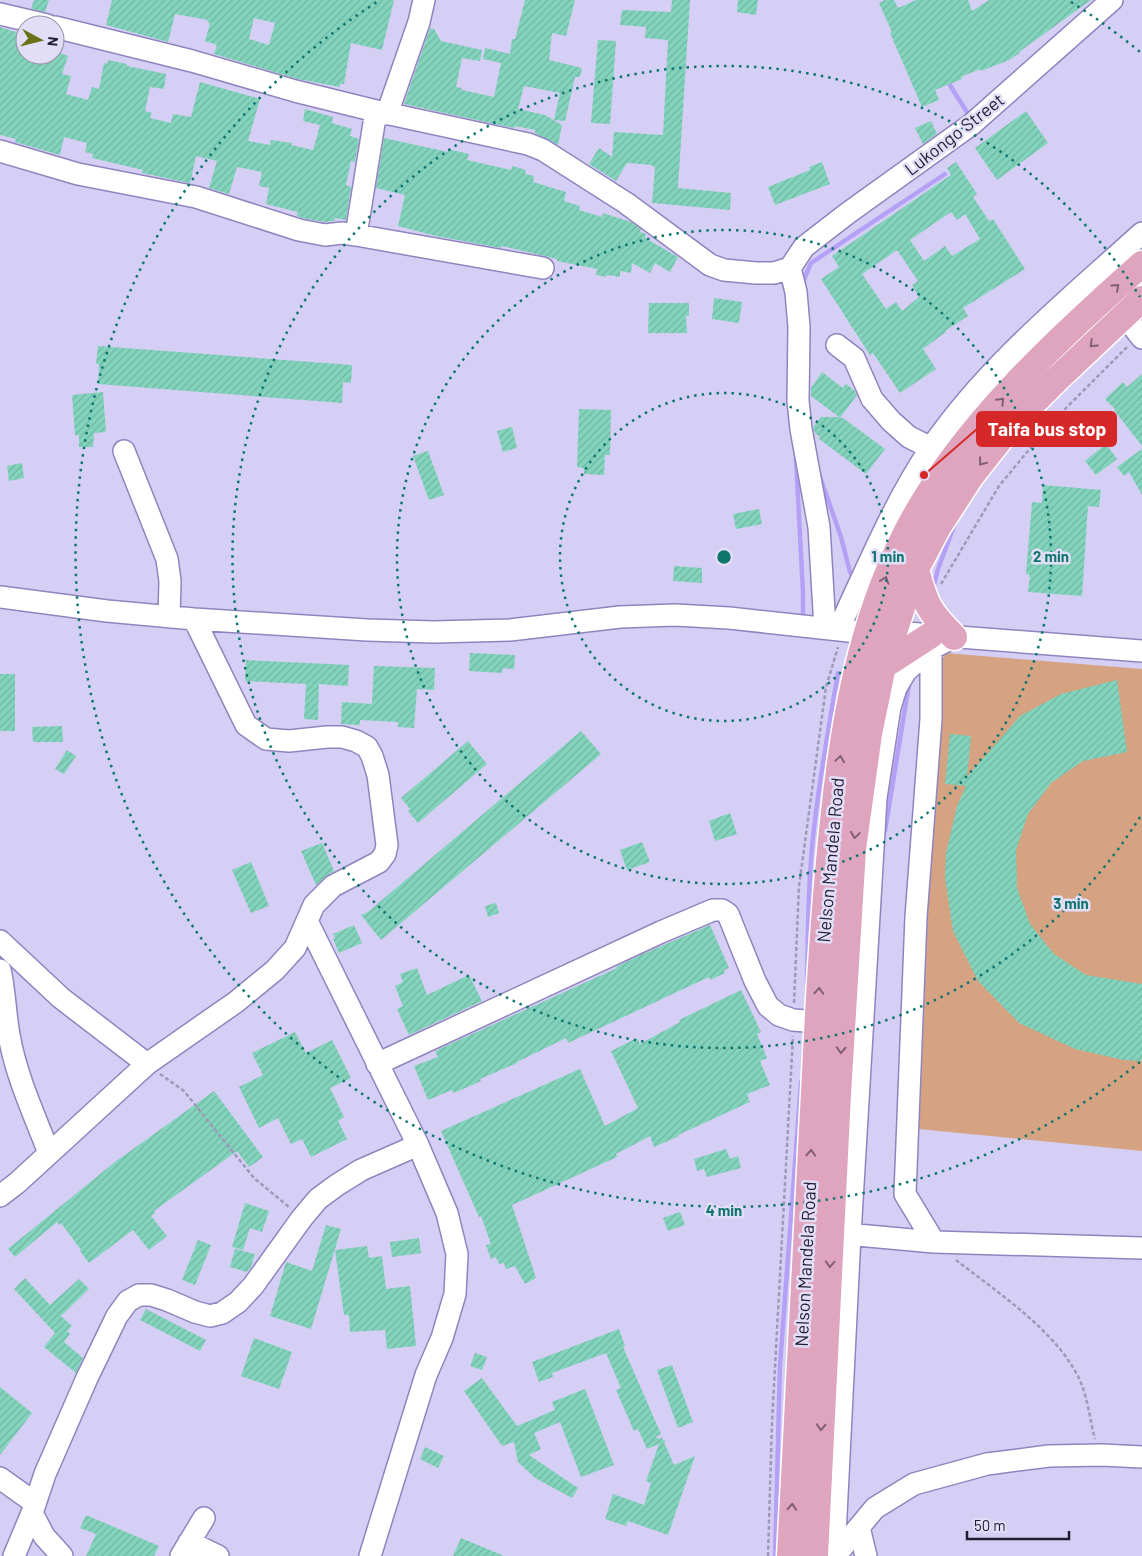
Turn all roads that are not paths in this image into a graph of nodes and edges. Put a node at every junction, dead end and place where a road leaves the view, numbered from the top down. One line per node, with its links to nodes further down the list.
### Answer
1 (424, 0): 6 (street)
2 (1112, 0): 11 (street, Lukongo Street)
3 (0, 14): 4 (street)
4 (15, 18)
5 (65, 29): 6 (street)
6 (382, 112): 9 (street); 11 (street)
7 (0, 151): 9 (street)
8 (1142, 233): 16 (street)
9 (356, 235): 12 (street)
10 (1142, 264): 23 (main road, Nelson Mandela Road, one-way to 10)
11 (792, 266): 22 (street)
12 (543, 268)
13 (1133, 307): 14 (street); 18 (main road, Nelson Mandela Road, one-way to 18)
14 (1142, 338)
15 (838, 345): 16 (street)
16 (931, 448): 22 (street)
17 (124, 451): 20 (street)
18 (916, 570): 23 (main road, Nelson Mandela Road); 24 (main road)
19 (0, 597): 20 (street)
20 (169, 617): 21 (street)
21 (194, 619): 22 (street); 27 (street)
22 (832, 629): 23 (street)
23 (877, 631): 24 (street); 26 (main road, Nelson Mandela Road); 30 (main road, Nelson Mandela Road, one-way to 23)
24 (939, 640): 25 (street); 26 (main road); 36 (street); 37 (street)
25 (1142, 651)
26 (883, 666): 36 (main road, Nelson Mandela Road, one-way to 36)
27 (307, 921): 31 (street); 32 (street)
28 (0, 941): 31 (street)
29 (0, 970): 34 (street)
30 (818, 1022): 32 (street); 36 (main road, Nelson Mandela Road, one-way to 30)
31 (147, 1064): 34 (street)
32 (376, 1064): 33 (street)
33 (418, 1145): 41 (street); 48 (street)
34 (49, 1153): 35 (street)
35 (0, 1196)
36 (829, 1233): 37 (street); 49 (main road, Nelson Mandela Road, one-way to 36); 50 (main road, Nelson Mandela Road, one-way to 50); 51 (street)
37 (934, 1242): 38 (street)
38 (1142, 1248)
39 (1142, 1457): 43 (street)
40 (0, 1478): 41 (street)
41 (34, 1508): 45 (street); 46 (street)
42 (204, 1518): 44 (street)
43 (859, 1527): 51 (street); 52 (street)
44 (185, 1549): 47 (street)
45 (14, 1556)
46 (62, 1556)
47 (218, 1556)
48 (370, 1556)
49 (790, 1556)
50 (815, 1556)
51 (834, 1556)
52 (866, 1556)

